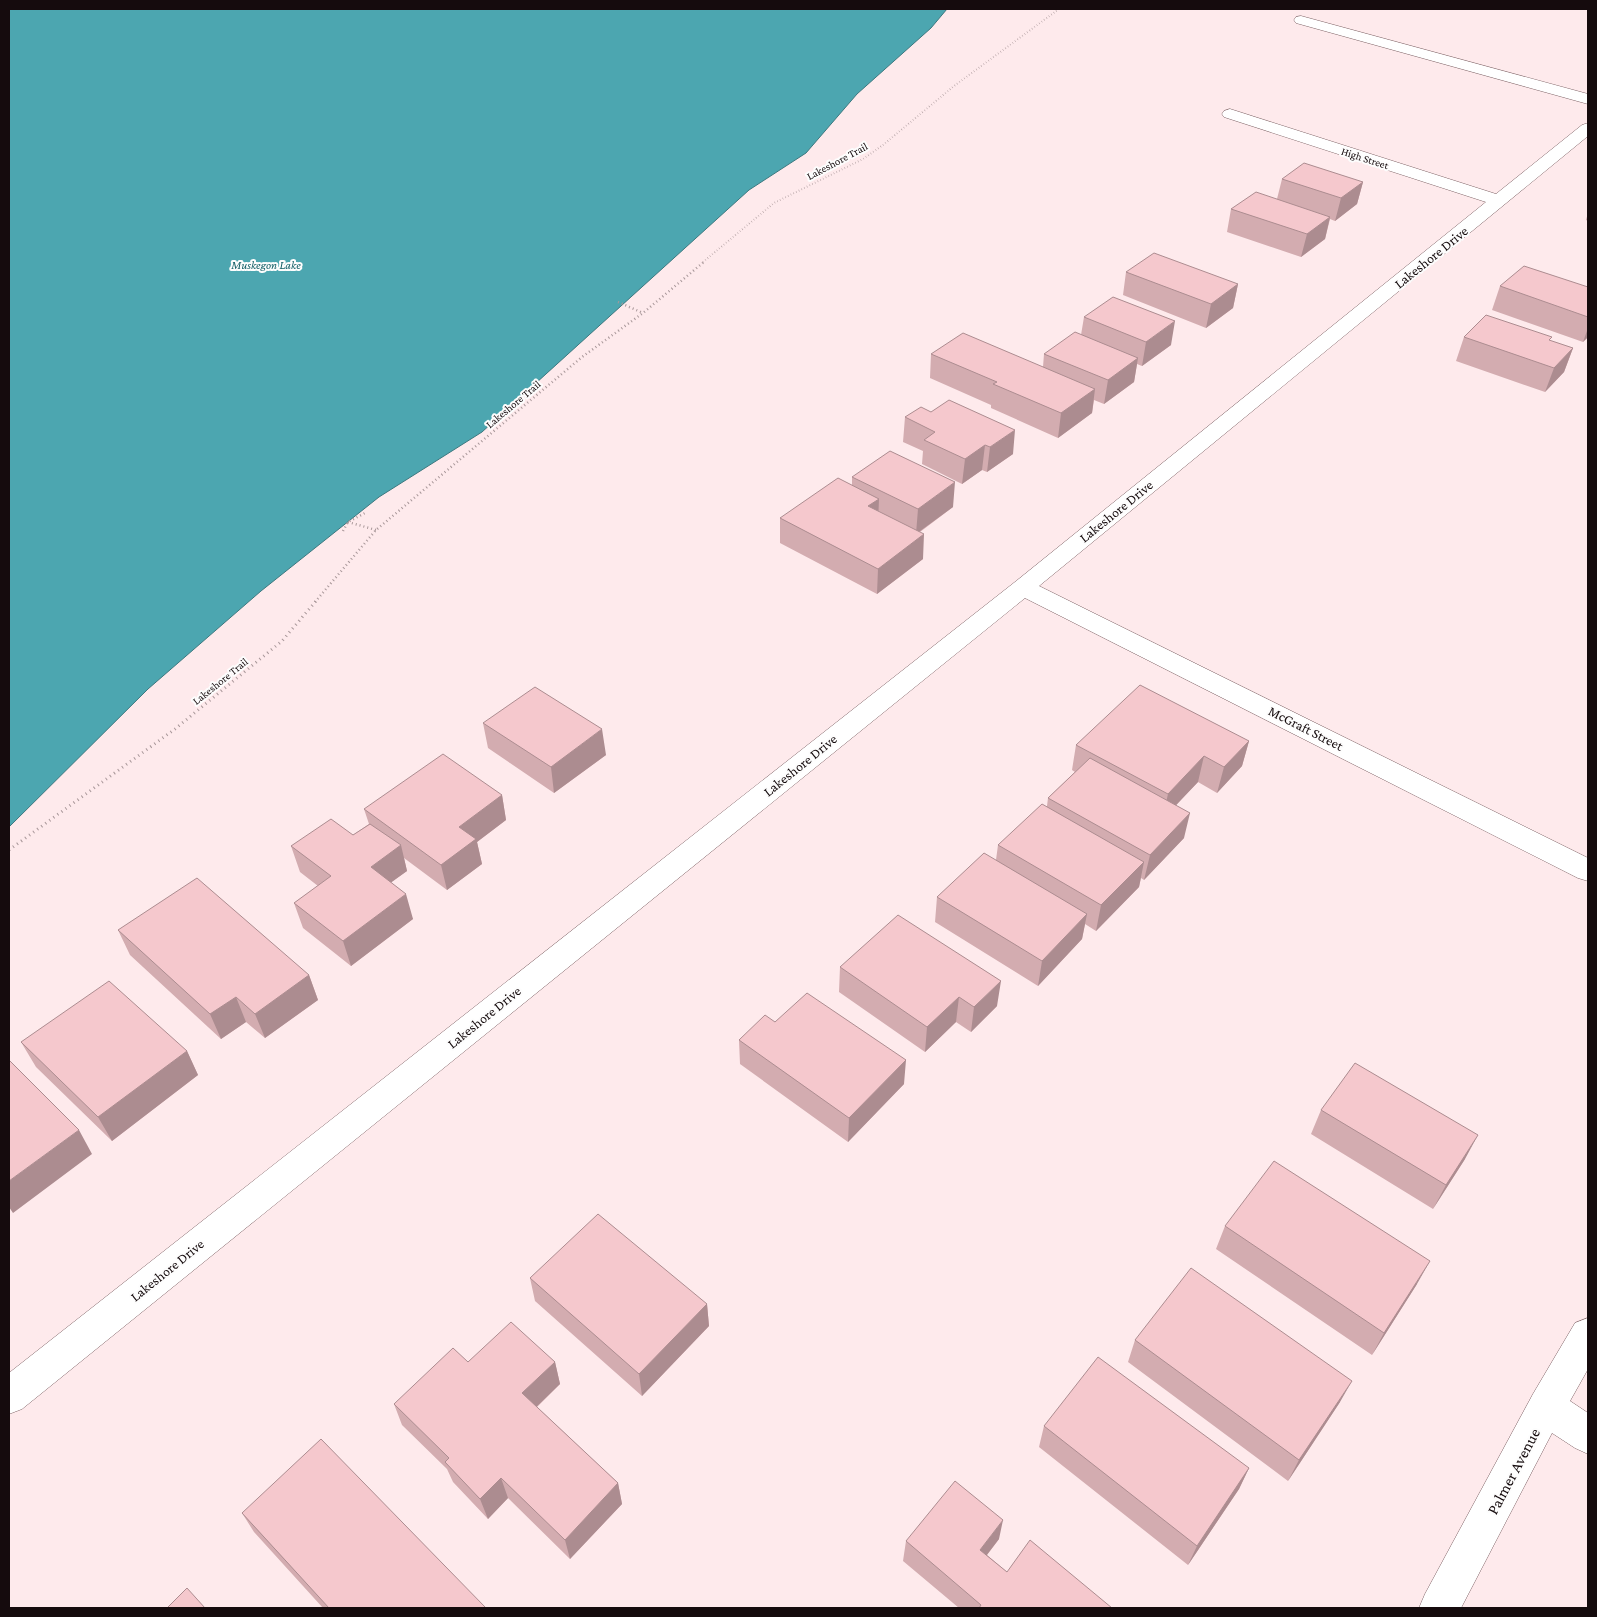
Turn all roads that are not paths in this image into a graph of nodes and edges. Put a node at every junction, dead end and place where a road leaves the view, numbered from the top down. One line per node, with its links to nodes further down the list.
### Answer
1 (1301, 20): 2 (street)
2 (1588, 99)
3 (1230, 114): 5 (street, High Street)
4 (1588, 128): 5 (street, Lakeshore Drive)
5 (1500, 201): 6 (street, Lakeshore Drive)
6 (1023, 587): 7 (street, McGraft Street); 9 (street, Lakeshore Drive)
7 (1588, 870)
8 (1588, 1335): 10 (street, Palmer Avenue)
9 (9, 1396)
10 (1546, 1407): 11 (street); 12 (street, Palmer Avenue)
11 (1588, 1435)
12 (1439, 1608)

